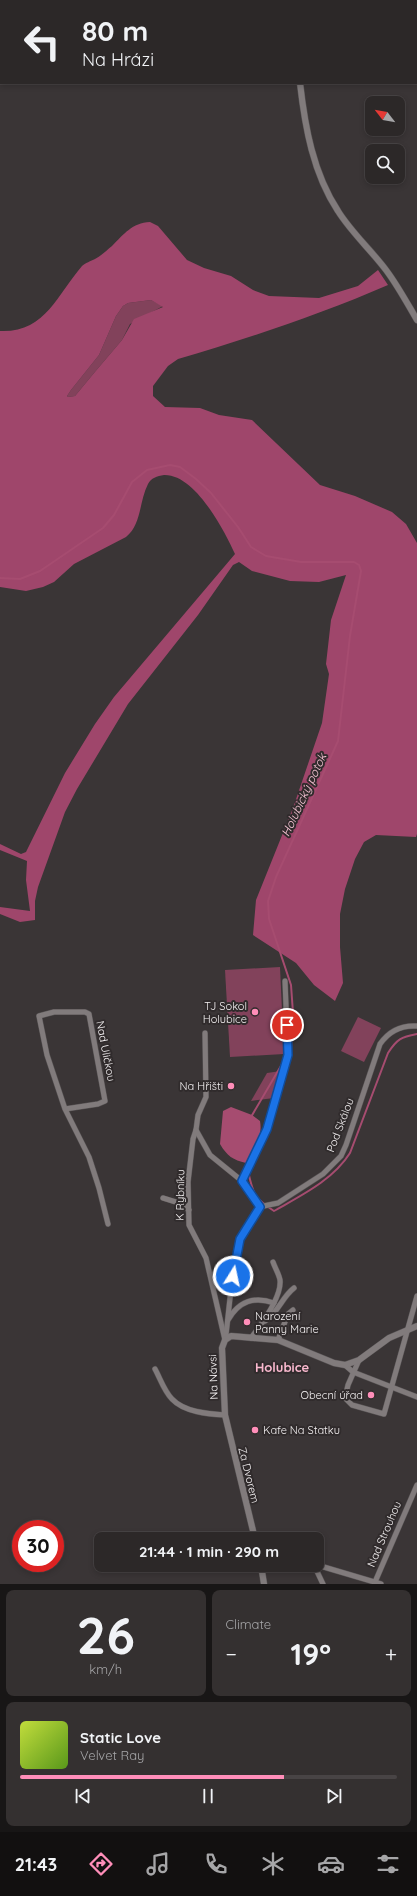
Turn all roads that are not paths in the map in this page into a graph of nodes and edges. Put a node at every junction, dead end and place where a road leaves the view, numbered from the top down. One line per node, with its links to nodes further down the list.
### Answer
1 (300, 84): 2 (street)
2 (417, 320)
3 (285, 981): 8 (street)
4 (417, 1026): 10 (street, Pod Skálou)
5 (205, 1033): 7 (street, K Rybníku)
6 (65, 1109): 6 (street, Nad Uličkou); 12 (street, Nad Uličkou)
7 (196, 1130): 8 (street); 11 (street, K Rybníku)
8 (242, 1181): 10 (street)
9 (163, 1198): 11 (street)
10 (260, 1207): 19 (street, Na Návsi)
11 (188, 1210): 13 (street, K Rybníku)
12 (108, 1224)
13 (206, 1258): 24 (street, Na Návsi)
14 (273, 1262): 17 (street)
15 (294, 1288): 20 (street)
16 (417, 1296): 22 (street)
17 (274, 1303): 19 (street); 20 (street)
18 (294, 1310): 25 (street)
19 (226, 1322): 24 (street, Na Návsi)
20 (263, 1323): 23 (street)
21 (417, 1326): 22 (street)
22 (408, 1329): 26 (street); 30 (street)
23 (250, 1338): 24 (street, Na Návsi); 25 (street, Na Návsi)
24 (225, 1340): 32 (street, Na Návsi)
25 (278, 1340): 27 (street, Na Návsi)
26 (359, 1360): 27 (street); 29 (street)
27 (345, 1365): 29 (street)
28 (155, 1369): 32 (street)
29 (353, 1372): 30 (street); 30 (street)
30 (391, 1386): 31 (street)
31 (417, 1397)
32 (225, 1415): 35 (street, Za Dvorem)
33 (417, 1485): 34 (street, Nad Strouhou)
34 (414, 1496): 39 (street, Nad Strouhou)
35 (253, 1532)
36 (324, 1567): 39 (street)
37 (262, 1572): 40 (street)
38 (317, 1572): 41 (street)
39 (375, 1582): 42 (street)
40 (264, 1584)
41 (322, 1584)
42 (381, 1584)

